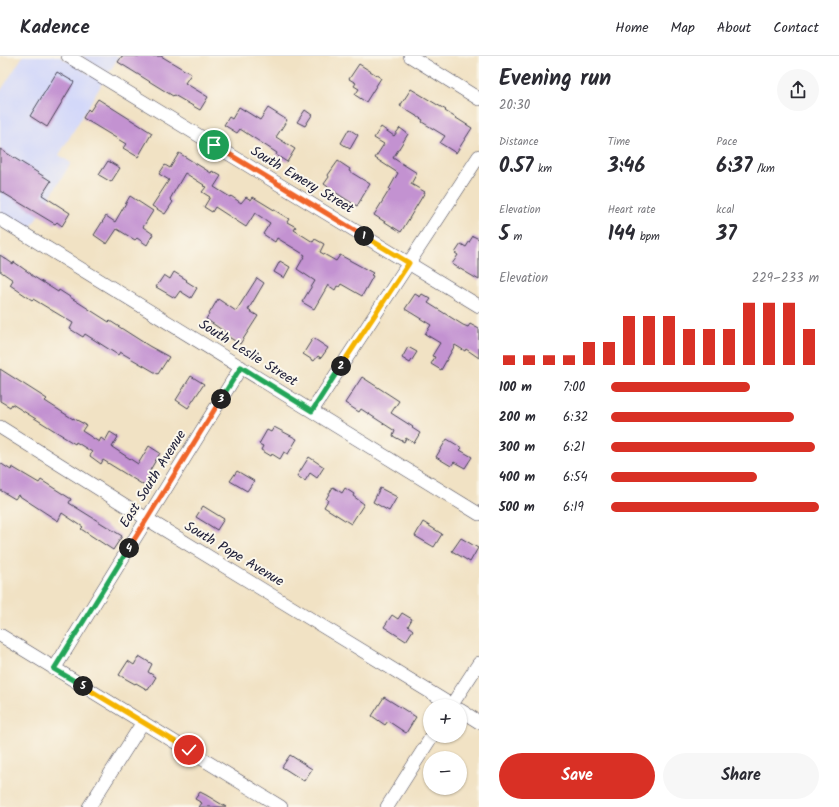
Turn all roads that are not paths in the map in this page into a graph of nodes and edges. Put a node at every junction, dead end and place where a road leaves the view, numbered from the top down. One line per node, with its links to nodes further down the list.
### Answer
1 (68, 56): 6 (street, South Emery Street)
2 (410, 56): 3 (street)
3 (479, 98)
4 (479, 156): 6 (street)
5 (0, 219): 8 (street, South Leslie Street)
6 (409, 263): 7 (street, South Emery Street); 9 (street)
7 (479, 306)
8 (241, 367): 9 (street, South Leslie Street); 12 (street, East South Avenue)
9 (312, 411): 11 (street, South Leslie Street)
10 (0, 427): 12 (street, South Pope Avenue)
11 (479, 514)
12 (147, 519): 15 (street, East South Avenue); 16 (street, South Pope Avenue)
13 (0, 635): 15 (street)
14 (479, 663): 17 (street)
15 (54, 669): 19 (street)
16 (441, 699)
17 (459, 699)
18 (467, 715): 20 (street, South Pope Avenue)
19 (143, 722): 22 (street); 23 (street)
20 (479, 722)
21 (427, 743): 24 (street)
22 (89, 807)
23 (281, 807)
24 (386, 807)

